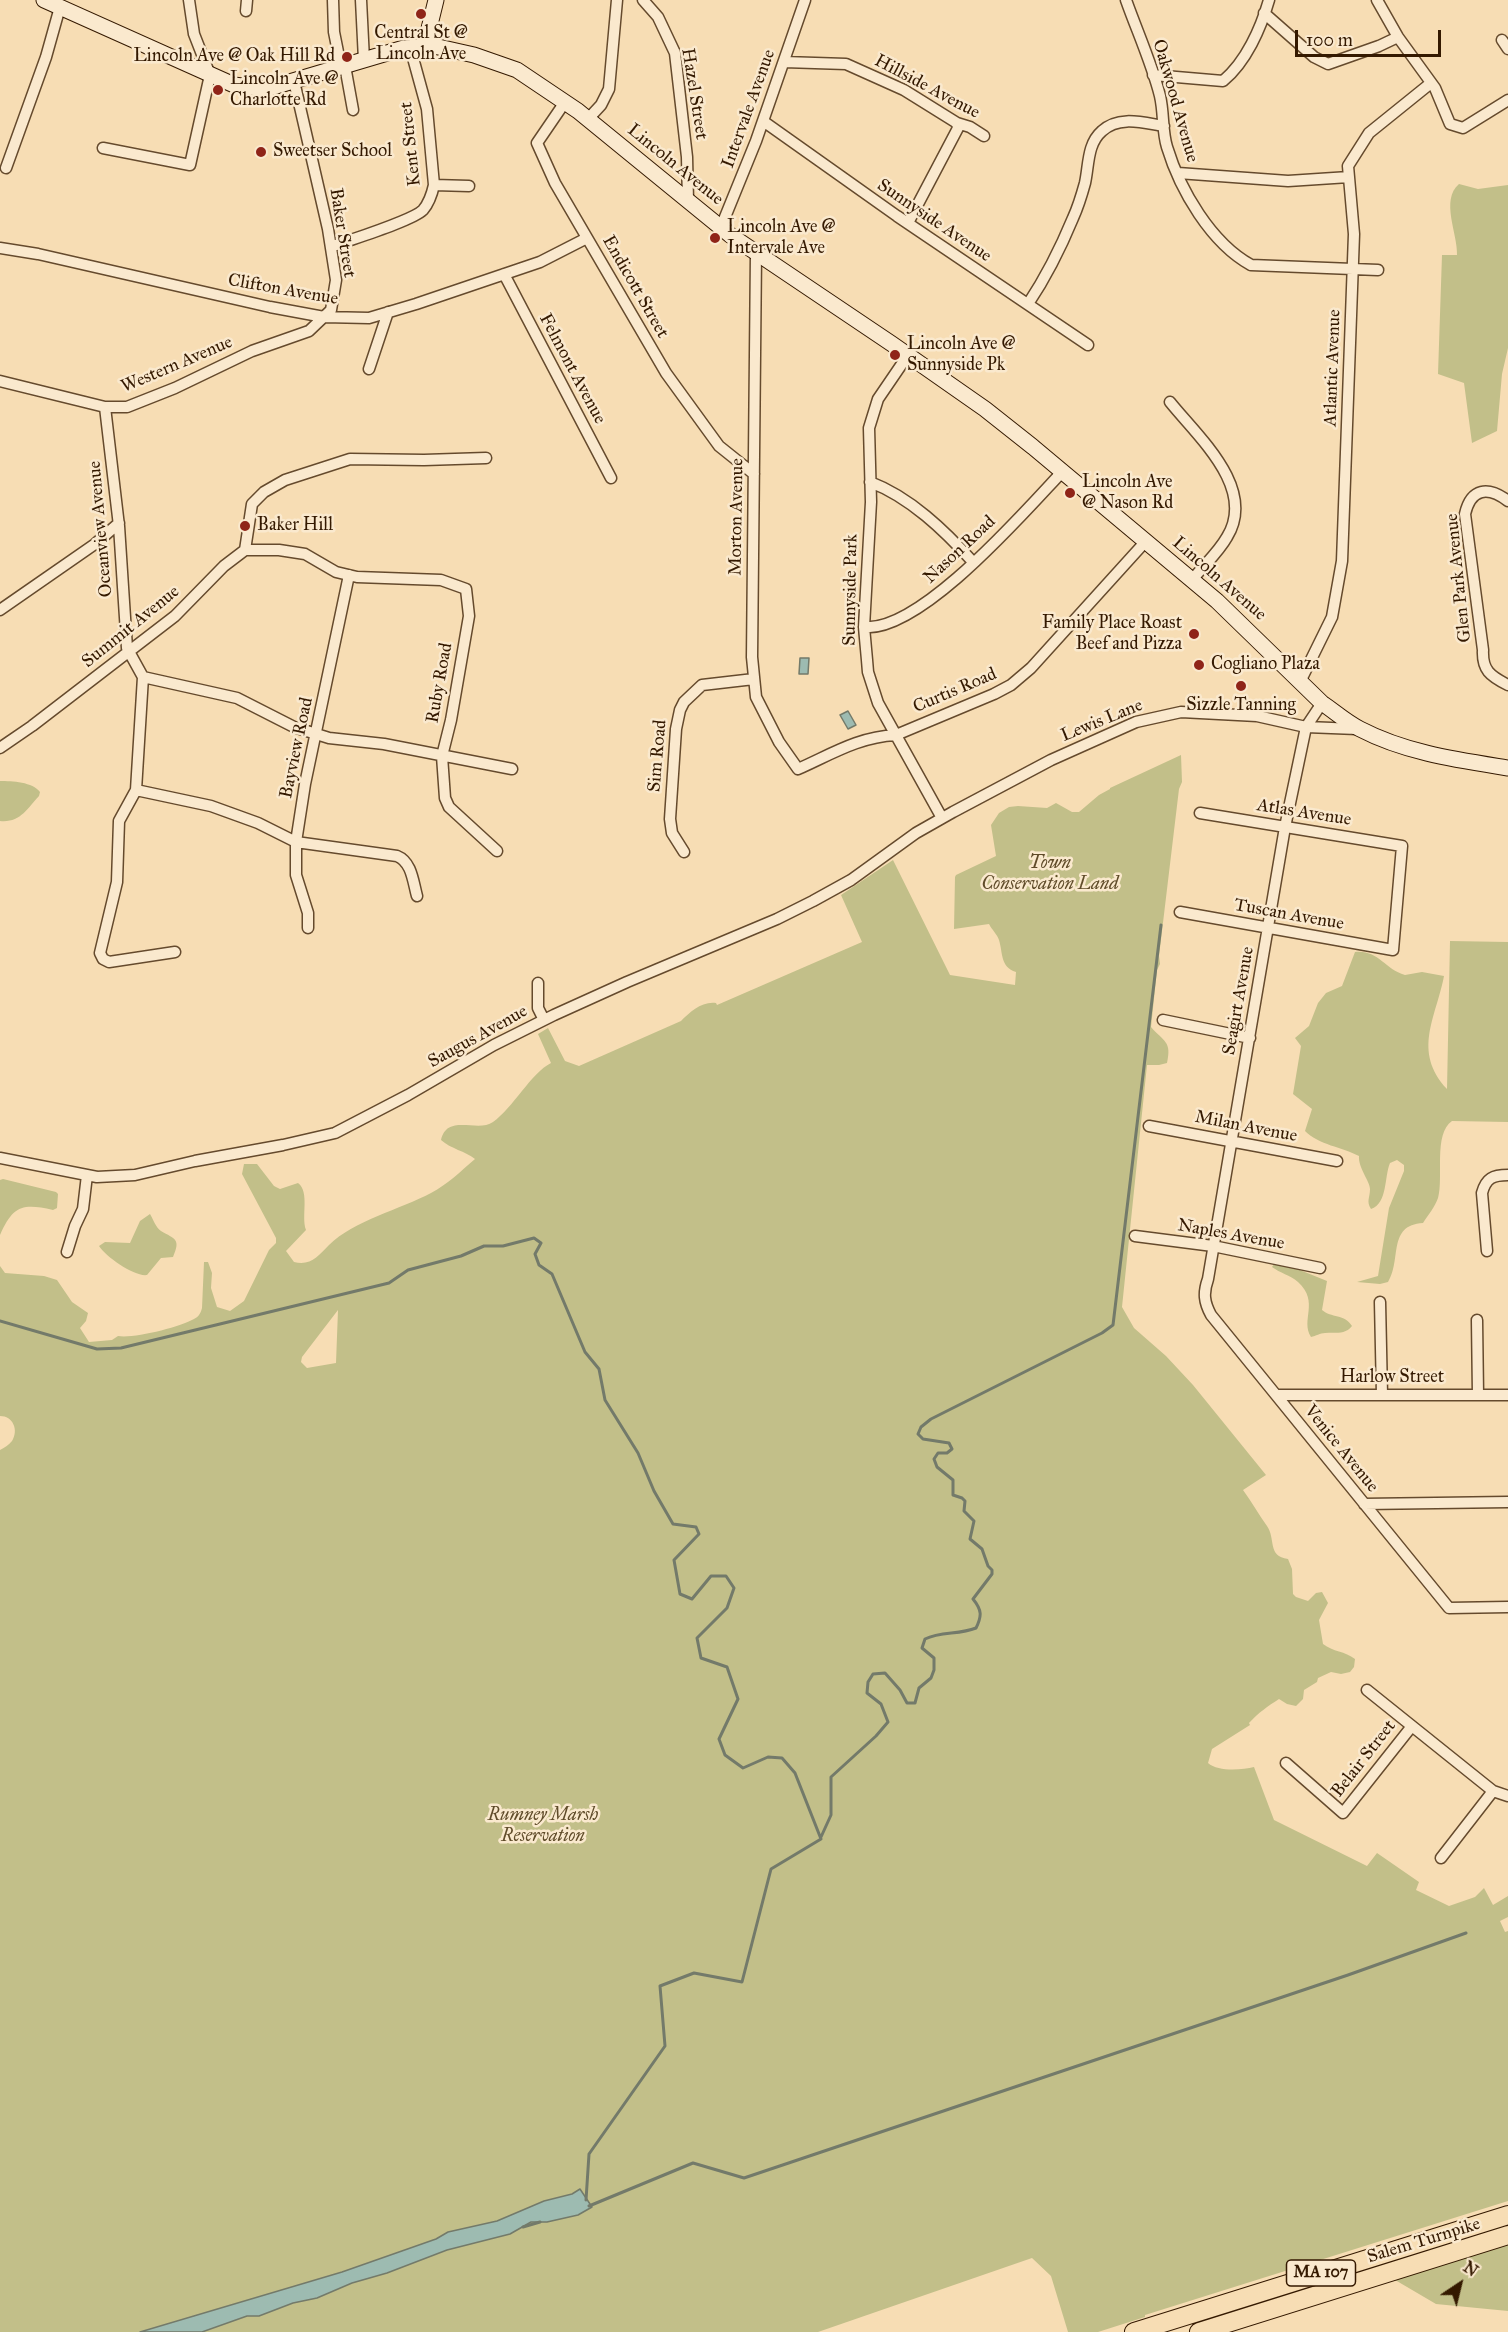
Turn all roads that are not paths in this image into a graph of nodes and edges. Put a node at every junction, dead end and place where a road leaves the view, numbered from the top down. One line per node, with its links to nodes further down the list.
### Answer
1 (44, 0): 12 (main road, Lincoln Avenue)
2 (189, 0): 19 (street)
3 (333, 0): 18 (street)
4 (361, 0): 16 (street)
5 (436, 0): 15 (main road)
6 (617, 0): 26 (street)
7 (643, 0): 37 (street, Hazel Street)
8 (805, 0): 17 (street, Intervale Avenue)
9 (1126, 0): 20 (street, Oakwood Avenue)
10 (1269, 0): 13 (street)
11 (1377, 0): 14 (street)
12 (60, 7): 19 (main road, Lincoln Avenue); 32 (street)
13 (1264, 13): 14 (street); 20 (street)
14 (1398, 37): 22 (street)
15 (418, 46): 16 (main road, Lincoln Avenue); 24 (main road, Lincoln Avenue); 35 (street, Kent Street)
16 (364, 60): 18 (main road, Lincoln Avenue)
17 (784, 62): 27 (street, Intervale Avenue); 28 (street, Hillside Avenue)
18 (343, 67): 21 (main road, Lincoln Avenue); 25 (street)
19 (210, 75): 21 (main road, Lincoln Avenue); 31 (street)
20 (1153, 75): 29 (street, Oakwood Avenue)
21 (294, 81): 41 (street, Baker Street)
22 (1431, 83): 23 (street); 34 (street, Atlantic Avenue)
23 (1508, 100)
24 (565, 102): 26 (main road, Lincoln Avenue); 40 (street, Endicott Street)
25 (353, 110)
26 (588, 119): 37 (main road, Lincoln Avenue)
27 (763, 121): 38 (street, Sunnyside Avenue); 39 (street, Intervale Avenue)
28 (957, 123): 30 (street, Hillside Avenue); 38 (street)
29 (1164, 126): 33 (street, Oakwood Avenue); 47 (street)
30 (984, 136)
31 (103, 148)
32 (6, 168)
33 (1178, 173): 34 (street); 44 (street, Oakwood Avenue)
34 (1349, 177): 44 (street, Atlantic Avenue)
35 (434, 185): 36 (street); 41 (street, Kent Street)
36 (469, 186)
37 (688, 201): 39 (main road, Lincoln Avenue)
38 (908, 223): 47 (street, Sunnyside Avenue)
39 (721, 227): 43 (main road, Lincoln Avenue)
40 (587, 238): 46 (street, Clifton Avenue); 58 (street, Endicott Street)
41 (331, 247): 49 (street, Baker Street)
42 (0, 248): 49 (street, Clifton Avenue)
43 (756, 253): 51 (main road, Lincoln Avenue); 58 (street, Morton Avenue)
44 (1353, 268): 45 (street, Oakwood Avenue); 73 (street, Atlantic Avenue)
45 (1378, 270)
46 (504, 274): 48 (street, Clifton Avenue); 59 (street, Felmont Avenue)
47 (1028, 304): 50 (street, Sunnyside Avenue)
48 (388, 312): 49 (street, Clifton Avenue); 52 (street)
49 (324, 317): 55 (street, Western Avenue)
50 (1088, 345)
51 (908, 355): 57 (main road, Lincoln Avenue); 60 (street, Sunnyside Park)
52 (369, 369)
53 (0, 381): 55 (street, Western Avenue)
54 (1170, 402): 67 (street)
55 (105, 407): 62 (street, Oceanview Avenue)
56 (486, 458): 64 (street)
57 (1063, 471): 63 (main road, Lincoln Avenue); 65 (street, Nason Road)
58 (754, 474): 72 (street, Morton Avenue)
59 (611, 478)
60 (870, 482): 65 (street); 69 (street, Sunnyside Park)
61 (1508, 501): 74 (street, Glen Park Avenue)
62 (119, 523): 68 (street); 70 (street, Oceanview Avenue)
63 (1146, 541): 67 (main road, Lincoln Avenue); 79 (street, Curtis Road)
64 (245, 550): 66 (street); 70 (street, Summit Avenue)
65 (973, 562): 69 (street, Nason Road)
66 (349, 575): 78 (street, Bayview Road); 81 (street, Ruby Road)
67 (1192, 580): 73 (main road, Lincoln Avenue)
68 (0, 610)
69 (864, 627): 79 (street, Sunnyside Park)
70 (129, 651): 71 (street, Oceanview Avenue); 80 (street, Summit Avenue)
71 (142, 677): 78 (street); 85 (street, Oceanview Avenue)
72 (754, 679): 84 (street, Morton Avenue); 91 (street, Sim Road)
73 (1300, 682): 75 (main road, Lincoln Avenue)
74 (1508, 685)
75 (1322, 703): 76 (street, Seagirt Avenue); 77 (main road, Lincoln Avenue)
76 (1306, 727): 77 (street, Lewis Lane); 87 (street, Lewis Lane); 88 (street, Seagirt Avenue)
77 (1360, 729): 82 (main road, Lincoln Avenue)
78 (316, 734): 81 (street); 89 (street, Bayview Road)
79 (896, 735): 84 (street, Curtis Road); 87 (street, Sunnyside Park)
80 (0, 748)
81 (442, 756): 83 (street); 90 (street, Ruby Road)
82 (1508, 768)
83 (512, 769)
84 (798, 769)
85 (136, 790): 89 (street); 97 (street)
86 (1200, 813): 88 (street, Atlas Avenue)
87 (942, 818): 99 (street, Saugus Avenue)
88 (1285, 827): 95 (street, Seagirt Avenue); 96 (street, Atlas Avenue)
89 (296, 842): 92 (street); 94 (street, Bayview Road)
90 (497, 851)
91 (684, 852)
92 (417, 896)
93 (1180, 912): 95 (street, Tuscan Avenue)
94 (308, 928)
95 (1268, 928): 96 (street, Tuscan Avenue); 101 (street, Seagirt Avenue)
96 (1393, 951)
97 (175, 952)
98 (538, 982): 99 (street)
99 (544, 1020): 106 (street, Saugus Avenue)
100 (1163, 1020): 101 (street)
101 (1250, 1038): 103 (street, Seagirt Avenue)
102 (1149, 1126): 103 (street, Milan Avenue)
103 (1232, 1141): 105 (street, Milan Avenue); 109 (street, Seagirt Avenue)
104 (0, 1158): 106 (street, Saugus Avenue)
105 (1337, 1161)
106 (87, 1175): 111 (street)
107 (1508, 1175): 110 (street)
108 (1135, 1236): 109 (street, Naples Avenue)
109 (1214, 1246): 112 (street, Naples Avenue); 114 (street, Seagirt Avenue)
110 (1487, 1251)
111 (67, 1252)
112 (1320, 1268)
113 (1380, 1302): 117 (street)
114 (1208, 1309): 116 (street, Venice Avenue)
115 (1477, 1320): 118 (street)
116 (1276, 1395): 117 (street, Harlow Street); 121 (street, Venice Avenue)
117 (1382, 1395): 118 (street, Harlow Street)
118 (1478, 1395): 119 (street, Harlow Street)
119 (1508, 1395)
120 (1508, 1502): 121 (street)
121 (1364, 1504): 122 (street, Venice Avenue)
122 (1508, 1607)
123 (1367, 1690): 124 (street)
124 (1412, 1726): 125 (street, Belair Street); 126 (street)
125 (1286, 1763)
126 (1493, 1791): 127 (street); 128 (street)
127 (1508, 1796)
128 (1441, 1858)
129 (1508, 2215): 131 (main road, Salem Turnpike / MA 107)
130 (1508, 2235): 132 (main road, Salem Turnpike / MA 107)
131 (1134, 2332)
132 (1199, 2332)

